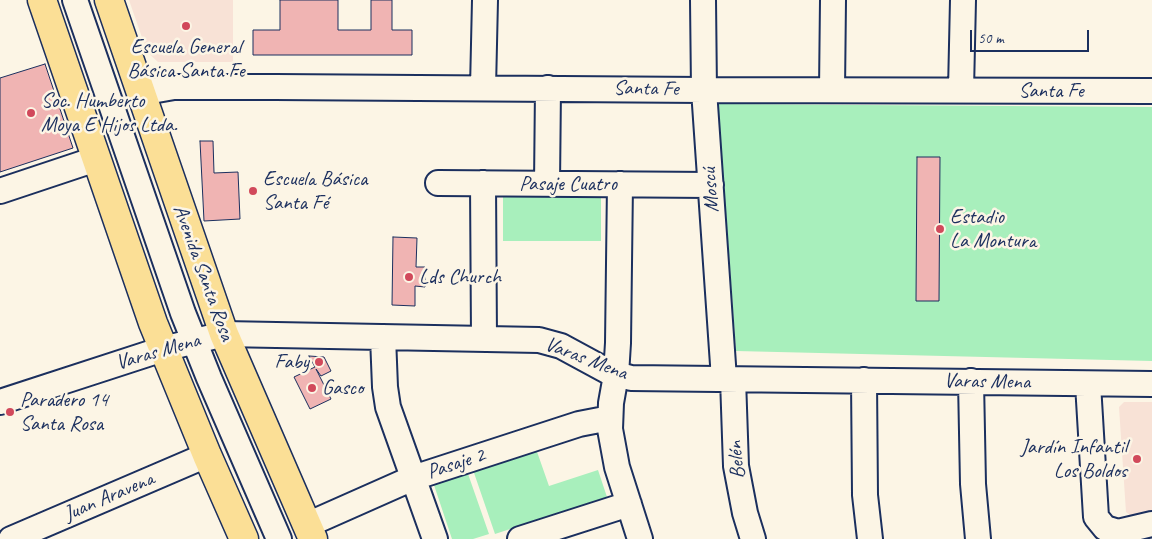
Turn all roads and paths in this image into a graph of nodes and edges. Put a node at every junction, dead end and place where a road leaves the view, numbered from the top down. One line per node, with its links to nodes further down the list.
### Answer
1 (42, 0): 15 (main road)
2 (75, 0): 25 (street)
3 (109, 0): 14 (main road, Avenida Santa Rosa)
4 (485, 0): 8 (street)
5 (703, 0): 10 (street, Moscú)
6 (833, 0): 11 (street)
7 (963, 0): 12 (street)
8 (483, 88): 9 (street, Santa Fe); 14 (street, Santa Fe)
9 (548, 88): 10 (street, Santa Fe); 18 (street)
10 (704, 90): 11 (street, Santa Fe); 20 (street, Moscú)
11 (832, 90): 12 (street, Santa Fe)
12 (962, 90): 13 (street, Santa Fe)
13 (1152, 91)
14 (140, 93): 22 (main road, Avenida Santa Rosa)
15 (96, 159): 21 (street); 26 (main road)
16 (438, 183): 17 (street, Pasaje Cuatro)
17 (483, 184): 18 (street, Pasaje Cuatro); 24 (street)
18 (547, 184): 19 (street, Pasaje Cuatro)
19 (620, 184): 20 (street, Pasaje Cuatro); 27 (street)
20 (704, 185): 28 (street, Moscú)
21 (0, 191)
22 (224, 334): 23 (street, Varas Mena); 25 (street, Varas Mena); 41 (main road, Avenida Santa Rosa)
23 (383, 337): 24 (street, Varas Mena); 36 (street)
24 (484, 339): 27 (street, Varas Mena)
25 (194, 341): 26 (street, Varas Mena); 37 (street)
26 (162, 349): 33 (street, Varas Mena); 35 (main road)
27 (616, 375): 28 (street, Varas Mena); 34 (street)
28 (728, 379): 29 (street, Varas Mena); 49 (street, Belén)
29 (864, 380): 30 (street, Varas Mena); 50 (street)
30 (971, 381): 31 (street, Varas Mena); 51 (street)
31 (1088, 384): 32 (street, Varas Mena); 40 (street)
32 (1152, 384)
33 (0, 402)
34 (610, 418): 36 (street, Pasaje 2); 38 (street)
35 (207, 455): 42 (street, Juan Aravena); 43 (main road)
36 (413, 478): 41 (street, Pasaje 2); 46 (street)
37 (263, 504): 44 (street); 45 (street)
38 (629, 504): 47 (street); 48 (street)
39 (1152, 524): 40 (street)
40 (1096, 531)
41 (310, 532)
42 (10, 539)
43 (244, 539)
44 (272, 539)
45 (279, 539)
46 (435, 539)
47 (520, 539)
48 (640, 539)
49 (753, 539)
50 (870, 539)
51 (978, 539)

